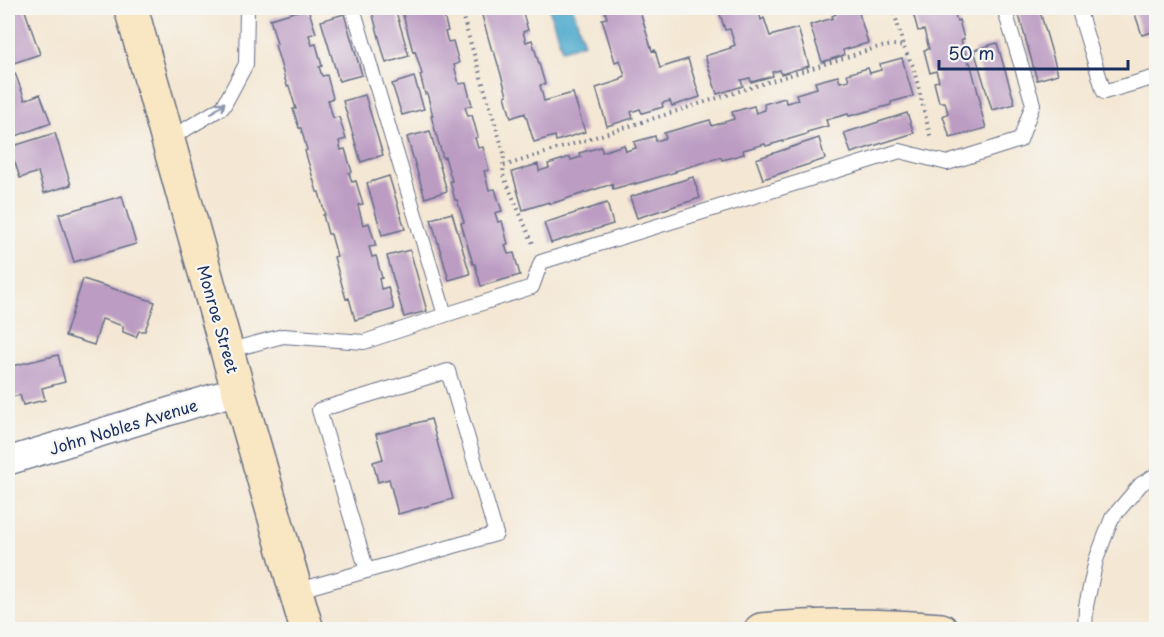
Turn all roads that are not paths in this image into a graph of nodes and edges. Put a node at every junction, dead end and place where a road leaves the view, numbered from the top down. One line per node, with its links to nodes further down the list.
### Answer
1 (132, 8): 7 (main road, Monroe Street)
2 (248, 8): 7 (lane, one-way to 2)
3 (353, 8): 8 (lane)
4 (1004, 8): 8 (lane)
5 (1078, 8): 6 (lane)
6 (1156, 77)
7 (169, 139): 9 (main road, Monroe Street)
8 (445, 315): 9 (lane)
9 (227, 351): 10 (main road, Monroe Street)
10 (239, 390): 11 (street, John Nobles Avenue); 14 (main road, Monroe Street)
11 (8, 461)
12 (1156, 476): 18 (lane)
13 (367, 571): 13 (lane); 14 (lane)
14 (296, 591): 15 (main road, Monroe Street)
15 (307, 630)
16 (761, 630): 17 (main road)
17 (941, 630)
18 (1085, 630)

